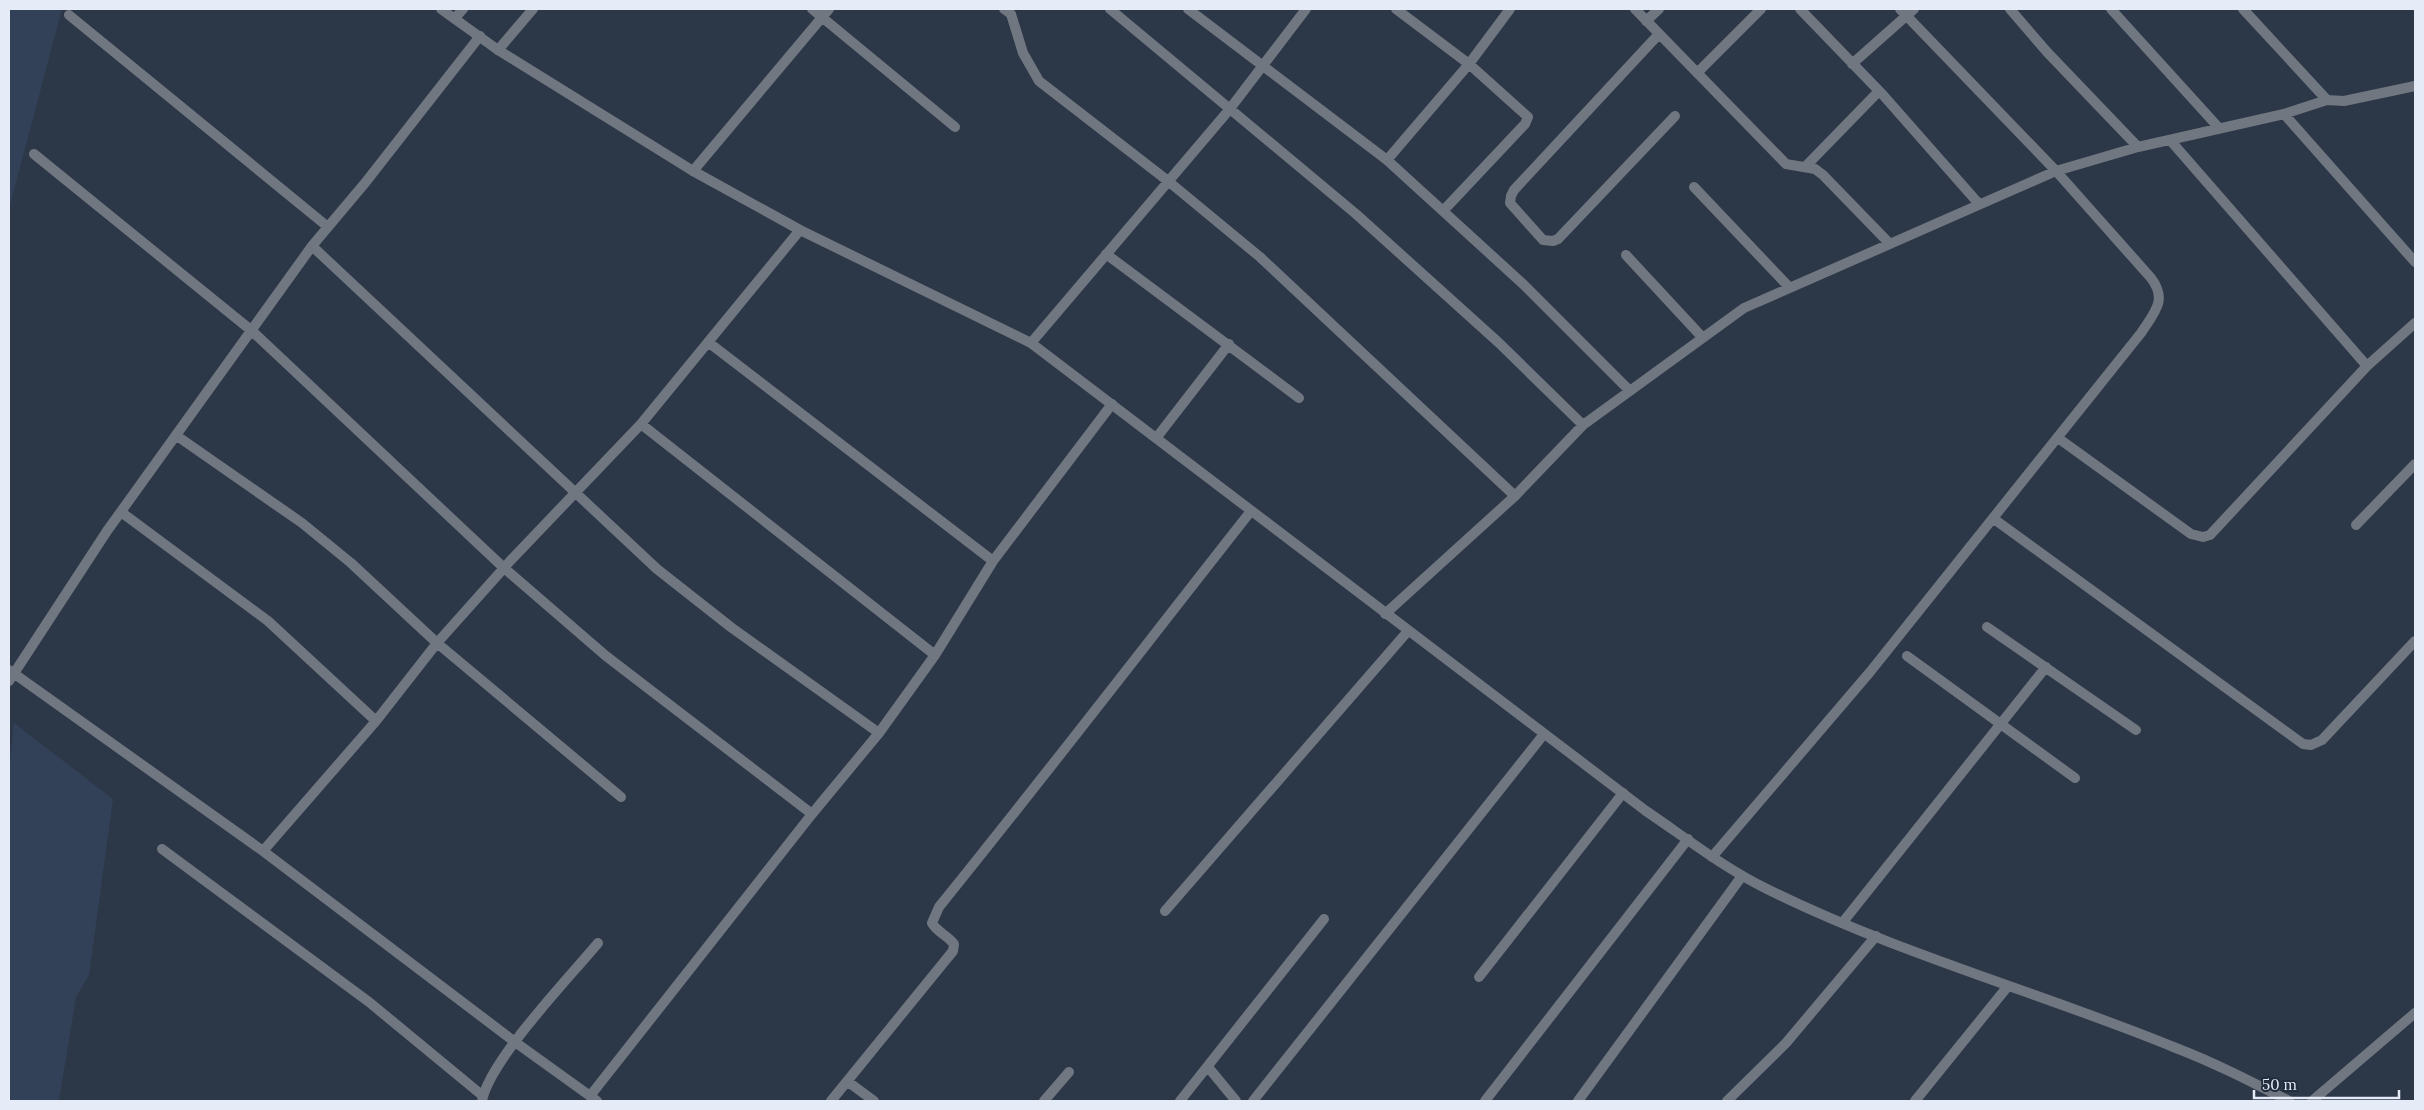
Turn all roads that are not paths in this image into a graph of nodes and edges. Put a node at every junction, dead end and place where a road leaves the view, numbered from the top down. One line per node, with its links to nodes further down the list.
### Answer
1 (441, 9): 22 (street)
2 (462, 9): 22 (street)
3 (533, 9): 26 (street)
4 (812, 9): 20 (street)
5 (1004, 9): 46 (street)
6 (1110, 9): 34 (street)
7 (1188, 9): 19 (street)
8 (1306, 9): 29 (street)
9 (1396, 9): 27 (street)
10 (1510, 9): 27 (street)
11 (1635, 9): 23 (street)
12 (1659, 9): 23 (street)
13 (1761, 9): 30 (street)
14 (1800, 9): 28 (street)
15 (2010, 9): 40 (street)
16 (2111, 9): 38 (street)
17 (2243, 9): 33 (street)
18 (1907, 11): 28 (street); 45 (street)
19 (1200, 12): 29 (street)
20 (825, 13): 37 (street); 44 (street)
21 (69, 15): 50 (street)
22 (455, 18): 25 (street)
23 (1646, 21): 24 (street)
24 (1659, 34): 30 (street); 36 (street)
25 (480, 36): 26 (street); 50 (street)
26 (498, 50): 44 (street)
27 (1469, 64): 42 (street); 49 (street)
28 (1852, 64): 32 (street)
29 (1262, 66): 34 (street); 42 (street)
30 (1697, 73): 43 (street)
31 (2415, 86): 33 (street)
32 (1879, 91): 43 (street); 48 (street)
33 (2327, 100): 35 (street)
34 (1229, 110): 46 (street); 69 (street)
35 (2284, 114): 38 (street); 56 (street)
36 (1675, 116)
37 (955, 127)
38 (2219, 128): 39 (street)
39 (2170, 140): 40 (street); 64 (street)
40 (2138, 147): 45 (street)
41 (34, 154): 59 (street)
42 (1387, 160): 49 (street)
43 (1805, 167): 52 (street)
44 (693, 171): 51 (street)
45 (2056, 171): 48 (street); 72 (street)
46 (1168, 181): 54 (street); 75 (street)
47 (1694, 187): 57 (street)
48 (1979, 204): 52 (street)
49 (1443, 211): 65 (street)
50 (328, 227): 53 (street)
51 (800, 230): 61 (street); 62 (street)
52 (1890, 244): 57 (street)
53 (312, 246): 59 (street); 74 (street)
54 (1106, 254): 62 (street); 63 (street)
55 (1626, 255): 60 (street)
56 (2415, 262)
57 (1789, 287): 60 (street)
58 (2415, 322): 64 (street)
59 (252, 331): 70 (street); 81 (street)
60 (1702, 337): 65 (street)
61 (708, 342): 68 (street); 80 (street)
62 (1031, 343): 67 (street)
63 (1229, 344): 66 (street); 71 (street)
64 (2367, 366): 72 (street)
65 (1630, 391): 69 (street)
66 (1299, 398)
67 (1112, 404): 71 (street); 80 (street)
68 (641, 424): 74 (street); 87 (street)
69 (1583, 425): 75 (street)
70 (177, 436): 77 (street); 86 (street)
71 (1157, 437): 76 (street)
72 (2058, 438): 78 (street)
73 (2415, 464): 79 (street)
74 (576, 494): 81 (street); 94 (street)
75 (1515, 496): 82 (street)
76 (1251, 511): 82 (street); 116 (street)
77 (121, 512): 90 (street); 91 (street)
78 (1994, 519): 85 (street); 103 (street)
79 (2356, 525)
80 (993, 561): 87 (street)
81 (504, 568): 86 (street); 99 (street)
82 (1385, 614): 84 (street)
83 (1987, 627): 89 (street)
84 (1408, 631): 95 (street); 105 (street)
85 (2415, 642)
86 (437, 643): 91 (street); 98 (street)
87 (935, 655): 94 (street)
88 (1907, 656): 92 (street)
89 (2046, 667): 92 (street); 93 (street)
90 (10, 675): 102 (street)
91 (376, 721): 102 (street)
92 (2000, 723): 96 (street); 107 (street)
93 (2136, 730)
94 (879, 733): 99 (street)
95 (1544, 734): 97 (street); 124 (street)
96 (2075, 778)
97 (1623, 793): 100 (street); 110 (street)
98 (621, 797)
99 (812, 814): 118 (street)
100 (1688, 839): 103 (street); 125 (street)
101 (162, 849): 117 (street)
102 (263, 851): 113 (street)
103 (1712, 857): 104 (street)
104 (1742, 876): 107 (street); 126 (street)
105 (1165, 911)
106 (1324, 919): 114 (street)
107 (1843, 922): 108 (street)
108 (1876, 936): 111 (street); 127 (street)
109 (598, 942): 113 (street)
110 (1479, 977)
111 (2008, 986): 128 (street); 129 (street)
112 (2415, 1013): 130 (street)
113 (515, 1042): 117 (street); 118 (street)
114 (1208, 1067): 122 (street); 123 (street)
115 (1069, 1072): 121 (street)
116 (847, 1081): 119 (street); 120 (street)
117 (482, 1099)
118 (594, 1099)
119 (831, 1101)
120 (874, 1101)
121 (1044, 1101)
122 (1180, 1101)
123 (1236, 1101)
124 (1253, 1101)
125 (1485, 1101)
126 (1578, 1101)
127 (1727, 1101)
128 (1915, 1101)
129 (2289, 1101)
130 (2312, 1101)

